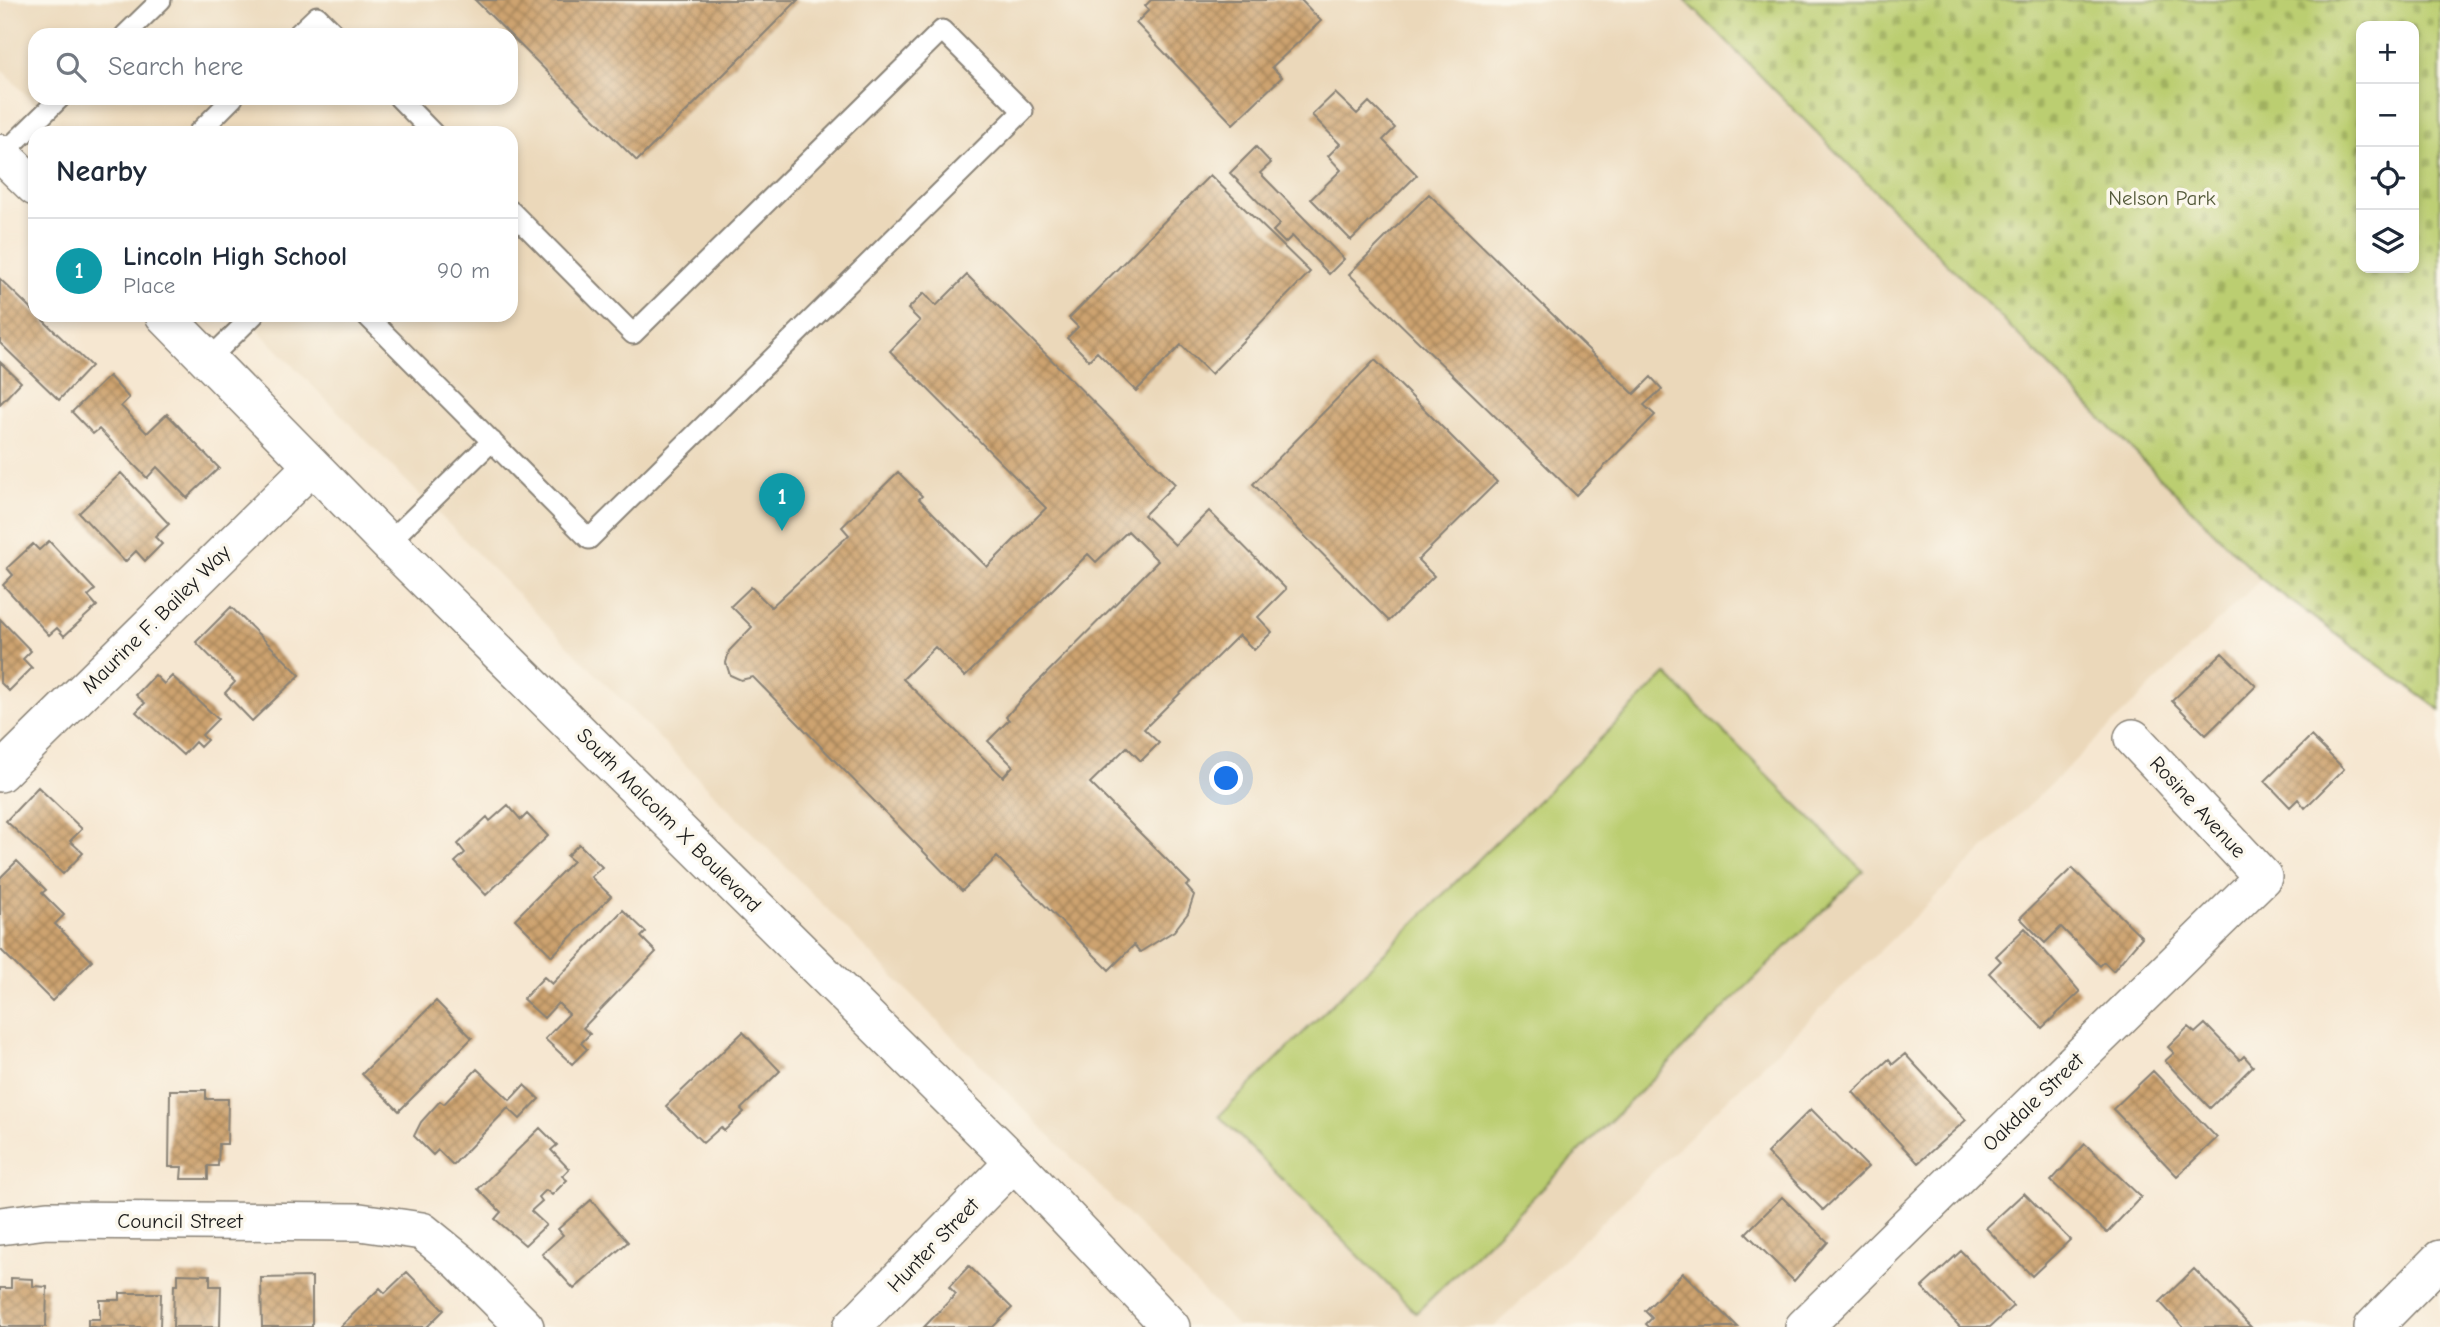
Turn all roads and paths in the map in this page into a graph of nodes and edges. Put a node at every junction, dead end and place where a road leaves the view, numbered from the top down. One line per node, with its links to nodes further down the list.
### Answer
1 (161, 0): 2 (lane)
2 (132, 28)
3 (304, 28): 4 (lane)
4 (329, 28)
5 (54, 105): 8 (lane)
6 (226, 105): 9 (lane)
7 (406, 105): 10 (lane)
8 (32, 126)
9 (205, 126)
10 (426, 126)
11 (28, 129): 12 (lane)
12 (1, 155): 13 (street)
13 (28, 180)
14 (518, 218): 19 (lane)
15 (171, 322): 18 (street, South Malcolm X Boulevard)
16 (247, 322): 18 (lane)
17 (373, 322): 19 (lane)
18 (208, 360): 20 (street, South Malcolm X Boulevard)
19 (492, 441): 21 (lane)
20 (312, 466): 21 (street, South Malcolm X Boulevard); 23 (street, Maurine F. Bailey Way)
21 (388, 543): 25 (street, South Malcolm X Boulevard)
22 (2133, 738): 24 (street, Rosine Avenue)
23 (0, 773)
24 (2263, 877): 31 (street, Oakdale Street)
25 (1014, 1162): 29 (street, Hunter Street); 30 (street, South Malcolm X Boulevard)
26 (0, 1226): 28 (street, Council Street)
27 (2440, 1259): 32 (street)
28 (525, 1327)
29 (852, 1327)
30 (1171, 1327)
31 (1804, 1327)
32 (2373, 1327)

